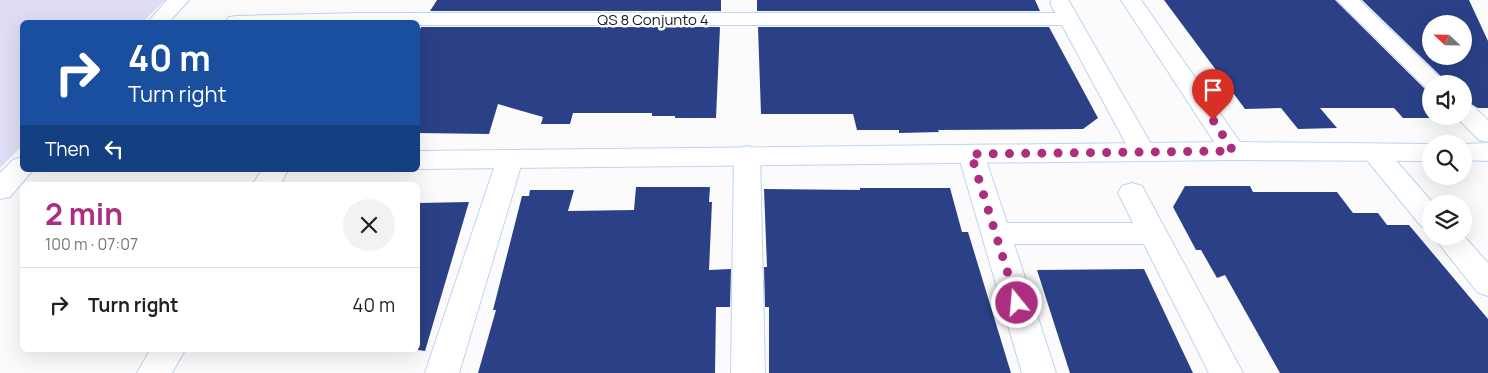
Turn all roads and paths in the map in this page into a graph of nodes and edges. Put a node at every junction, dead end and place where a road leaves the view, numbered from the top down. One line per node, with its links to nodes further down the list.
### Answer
1 (179, 0): 7 (street)
2 (372, 0): 6 (street)
3 (1132, 0): 13 (street)
4 (1347, 0): 9 (street)
5 (1063, 9): 6 (street, QS 8 Conjunto 4); 12 (street)
6 (360, 19): 8 (street, QS 8 Conjunto 4)
7 (160, 20)
8 (319, 20)
9 (1426, 75)
10 (1472, 119): 11 (street)
11 (1488, 134)
12 (1142, 151): 13 (street); 18 (street)
13 (1233, 151): 17 (street)
14 (1422, 152): 17 (street)
15 (1472, 152): 16 (street)
16 (1488, 152)
17 (1375, 153): 25 (street)
18 (971, 154): 19 (street); 27 (street)
19 (747, 155): 20 (street); 33 (street)
20 (510, 158): 21 (street); 32 (street)
21 (420, 160)
22 (20, 168): 23 (street)
23 (0, 190)
24 (1132, 193): 26 (street)
25 (1422, 208)
26 (1153, 233): 27 (street); 35 (street)
27 (996, 234): 34 (street)
28 (1455, 245): 29 (street)
29 (1488, 284)
30 (167, 352): 31 (street)
31 (154, 373)
32 (442, 373)
33 (748, 373)
34 (1039, 373)
35 (1226, 373)

